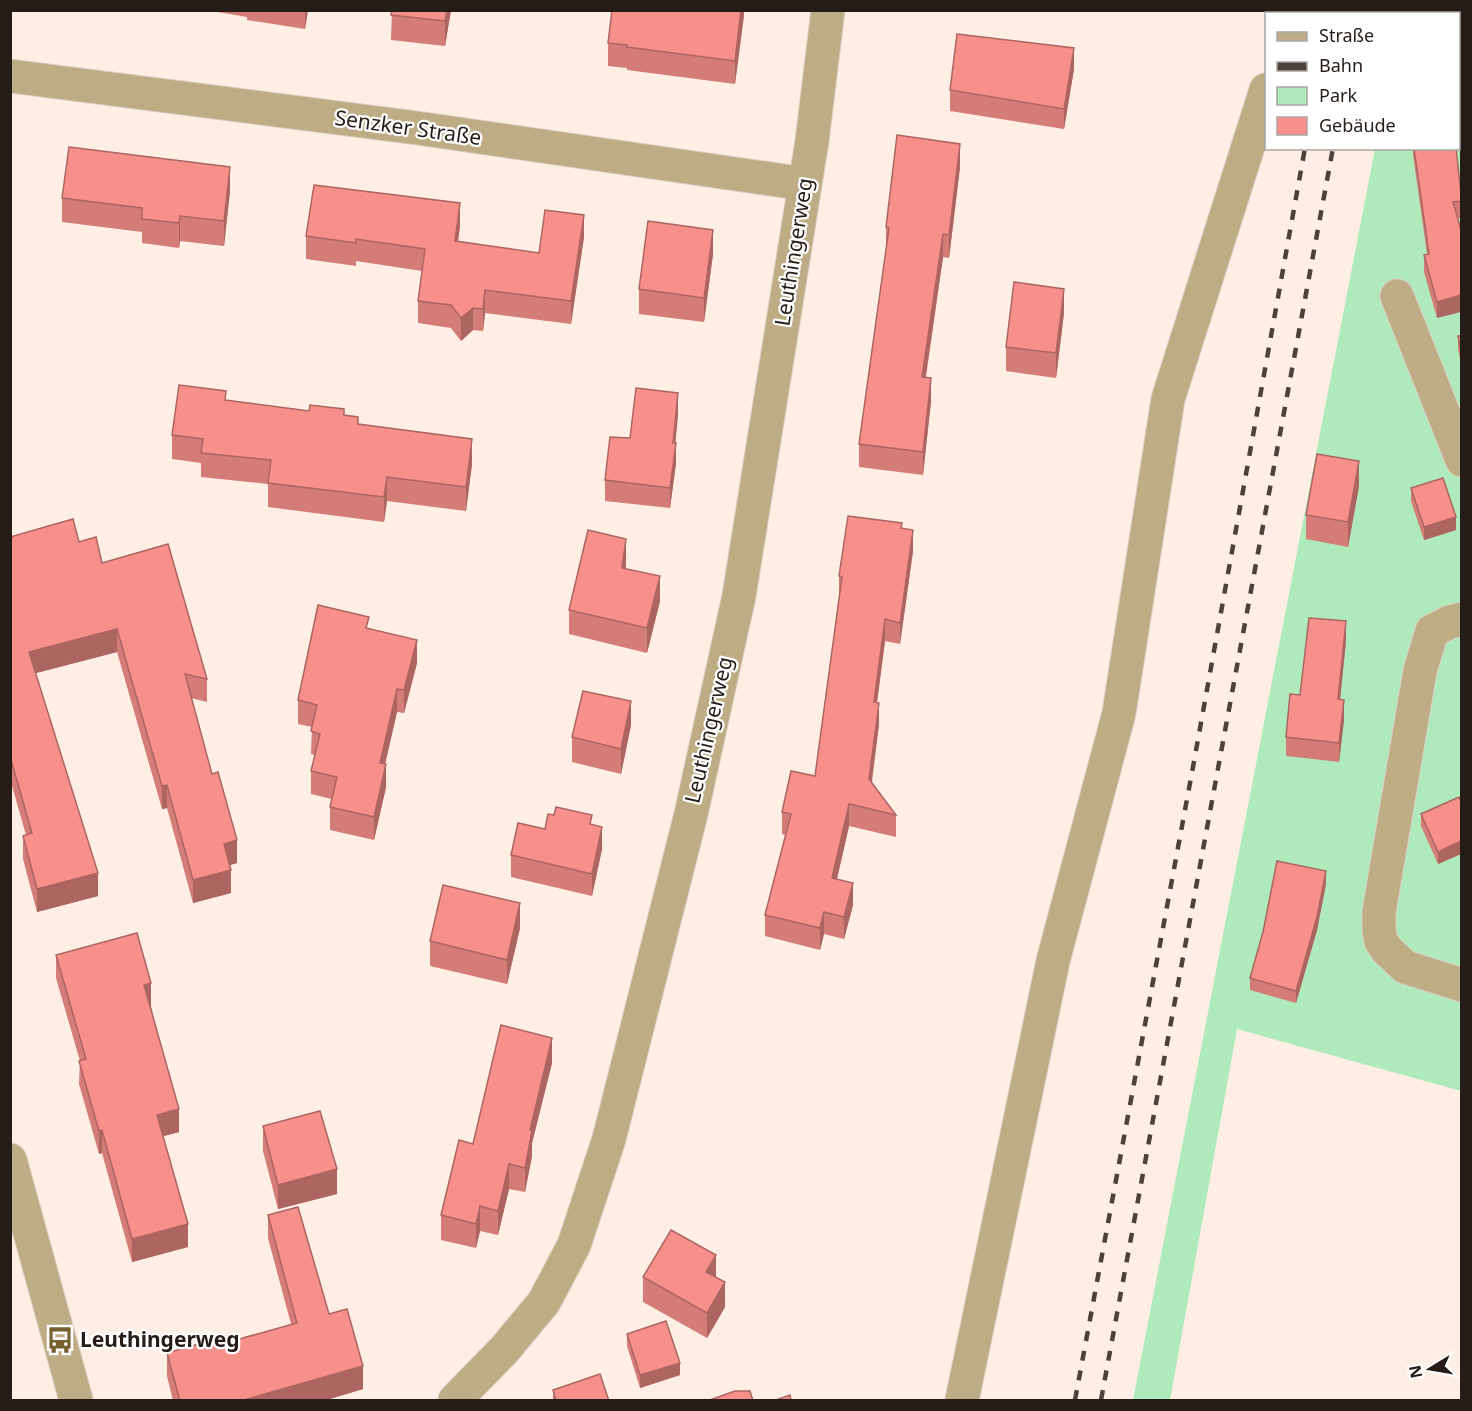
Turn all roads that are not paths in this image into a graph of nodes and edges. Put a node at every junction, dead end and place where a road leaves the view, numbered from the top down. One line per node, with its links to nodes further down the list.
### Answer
1 (828, 10): 4 (street, Leuthingerweg)
2 (10, 76): 4 (street, Senzker Straße)
3 (1265, 93): 12 (street)
4 (805, 184): 11 (street, Leuthingerweg)
5 (1398, 296): 6 (street)
6 (1461, 460)
7 (1461, 619): 8 (street)
8 (1461, 985)
9 (10, 1160): 10 (street)
10 (76, 1401)
11 (455, 1401)
12 (962, 1401)

